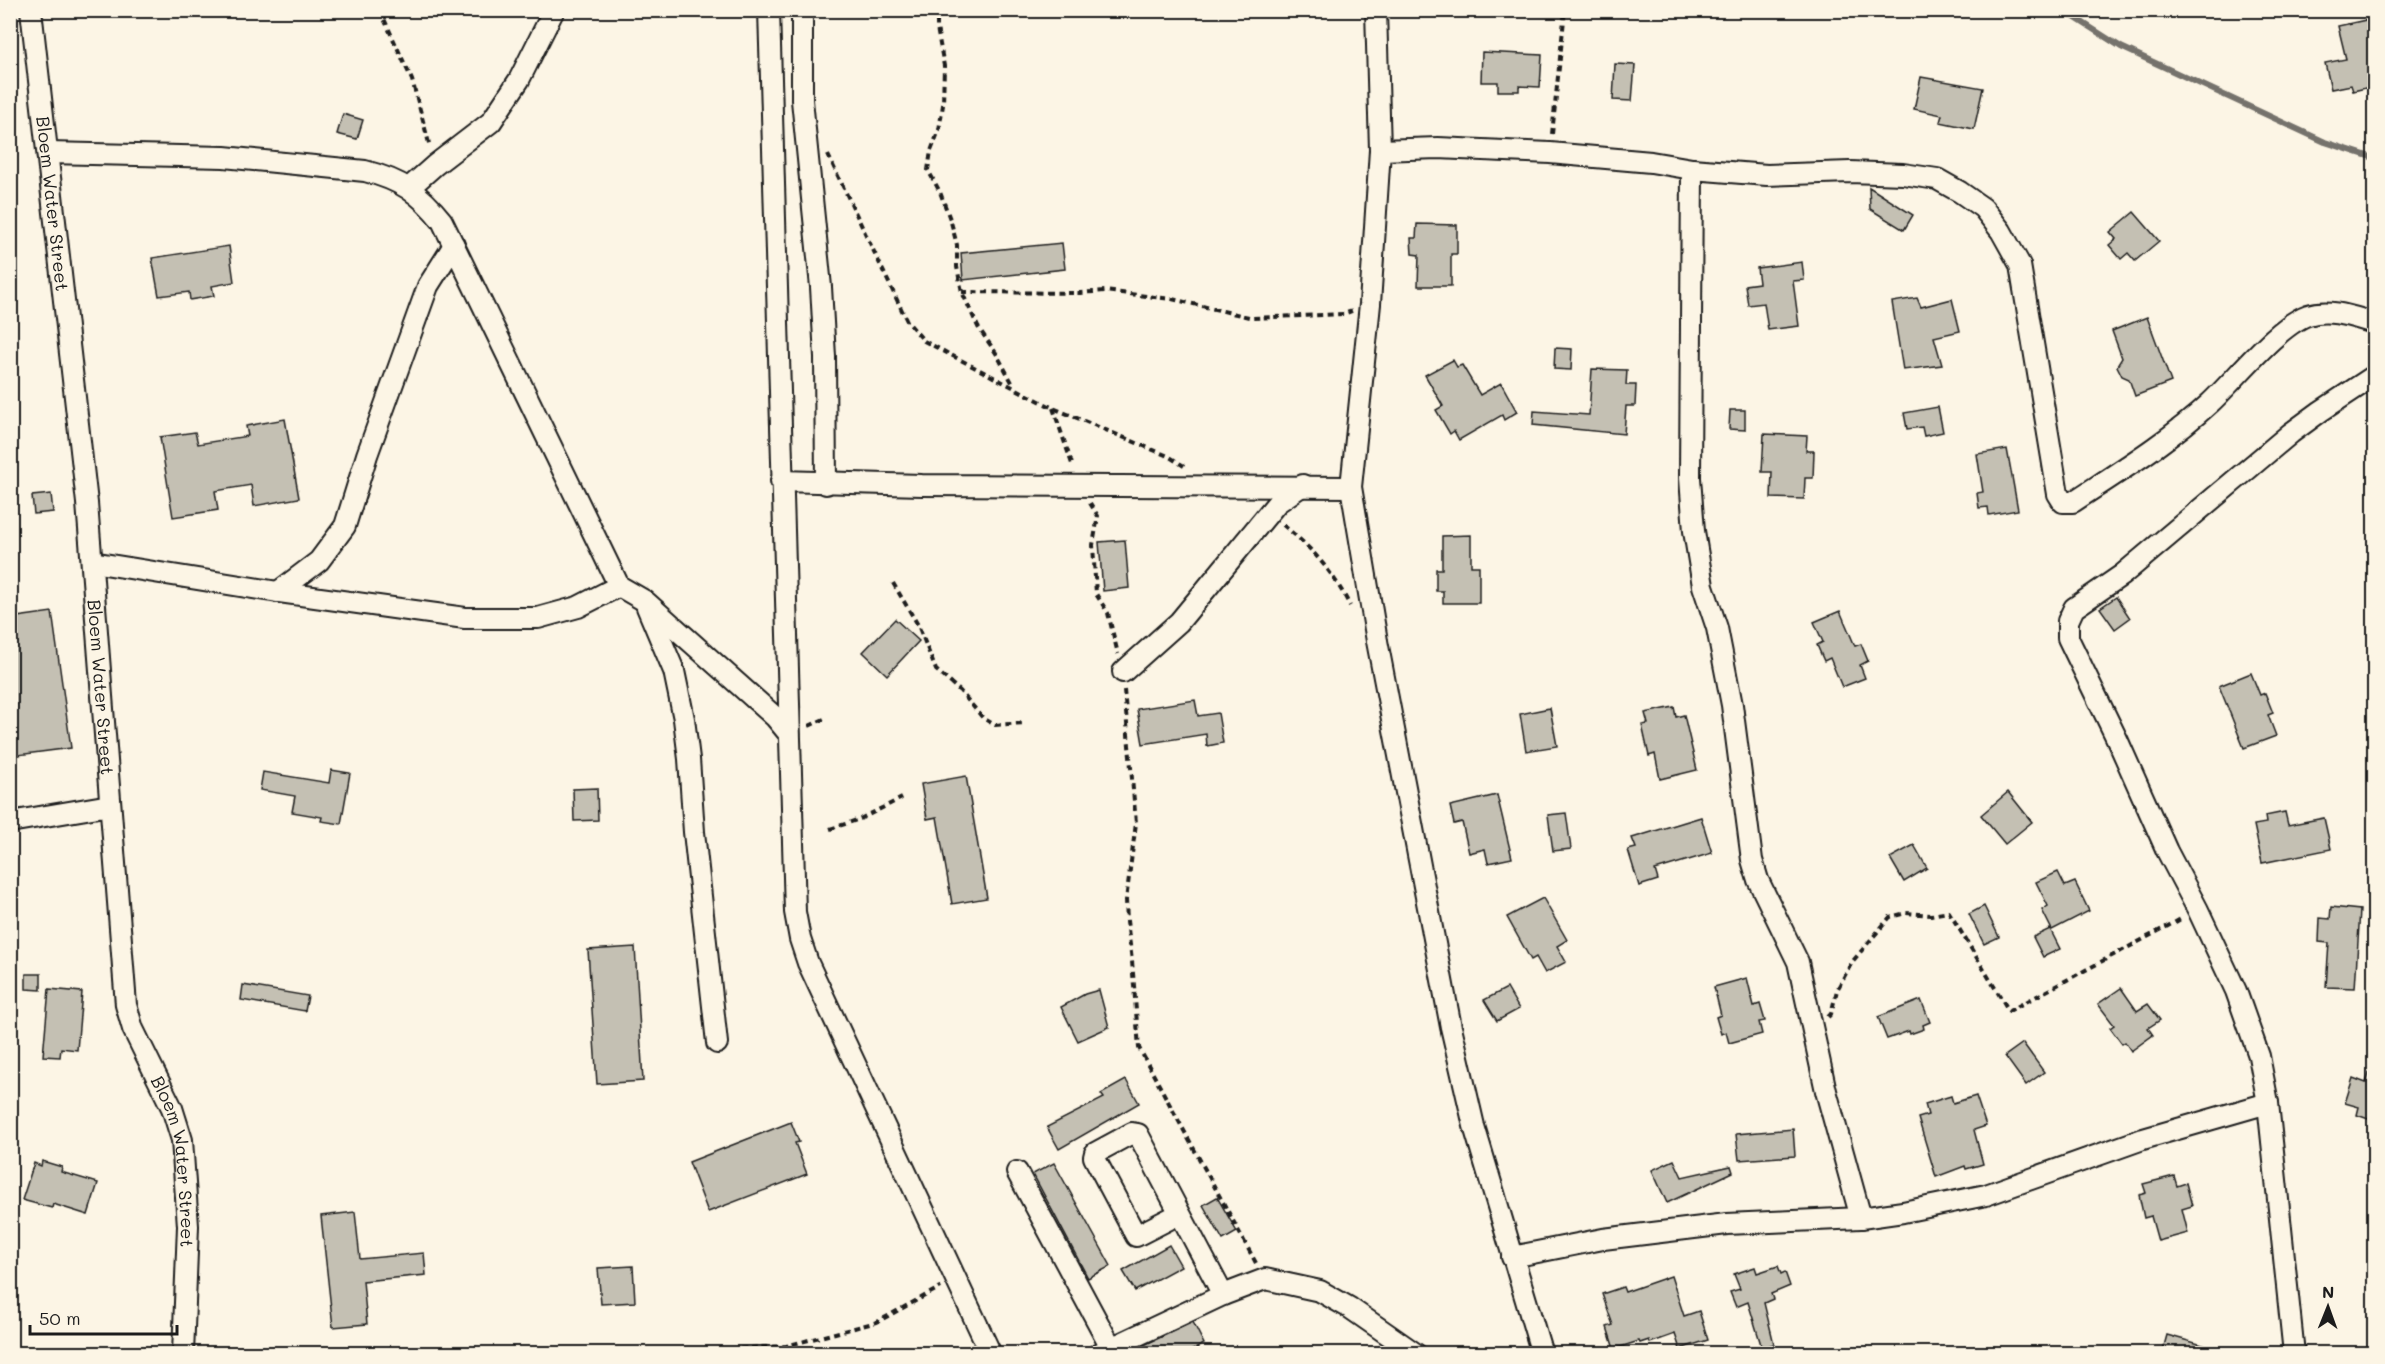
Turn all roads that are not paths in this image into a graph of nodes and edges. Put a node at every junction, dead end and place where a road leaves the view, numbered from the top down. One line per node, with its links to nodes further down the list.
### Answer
1 (31, 10): 7 (street, Bloem Water Street)
2 (554, 10): 9 (street)
3 (769, 10): 13 (street)
4 (802, 10): 14 (street)
5 (1376, 10): 6 (street)
6 (1380, 150): 8 (street); 16 (street)
7 (48, 153): 9 (street); 17 (street, Bloem Water Street)
8 (1692, 169): 11 (street); 29 (street)
9 (409, 188): 10 (street)
10 (454, 244): 18 (street); 19 (street)
11 (2374, 323)
12 (2374, 376): 26 (street)
13 (781, 481): 14 (street); 22 (street)
14 (826, 484): 15 (street)
15 (1303, 486): 16 (street); 21 (street)
16 (1352, 487): 30 (street)
17 (92, 562): 19 (street); 23 (street, Bloem Water Street)
18 (619, 586): 19 (street); 20 (street)
19 (278, 592)
20 (645, 601): 22 (street); 25 (street)
21 (1123, 672)
22 (789, 734): 34 (street)
23 (110, 805): 24 (street); 33 (street, Bloem Water Street)
24 (10, 822)
25 (717, 1043)
26 (2268, 1103): 29 (street); 37 (street)
27 (1017, 1172): 32 (street)
28 (1179, 1214): 28 (street); 31 (street)
29 (1860, 1218): 30 (street)
30 (1512, 1257): 36 (street)
31 (1223, 1295): 32 (street); 35 (street)
32 (1105, 1350)
33 (183, 1353)
34 (991, 1353)
35 (1416, 1353)
36 (1542, 1353)
37 (2294, 1353)

